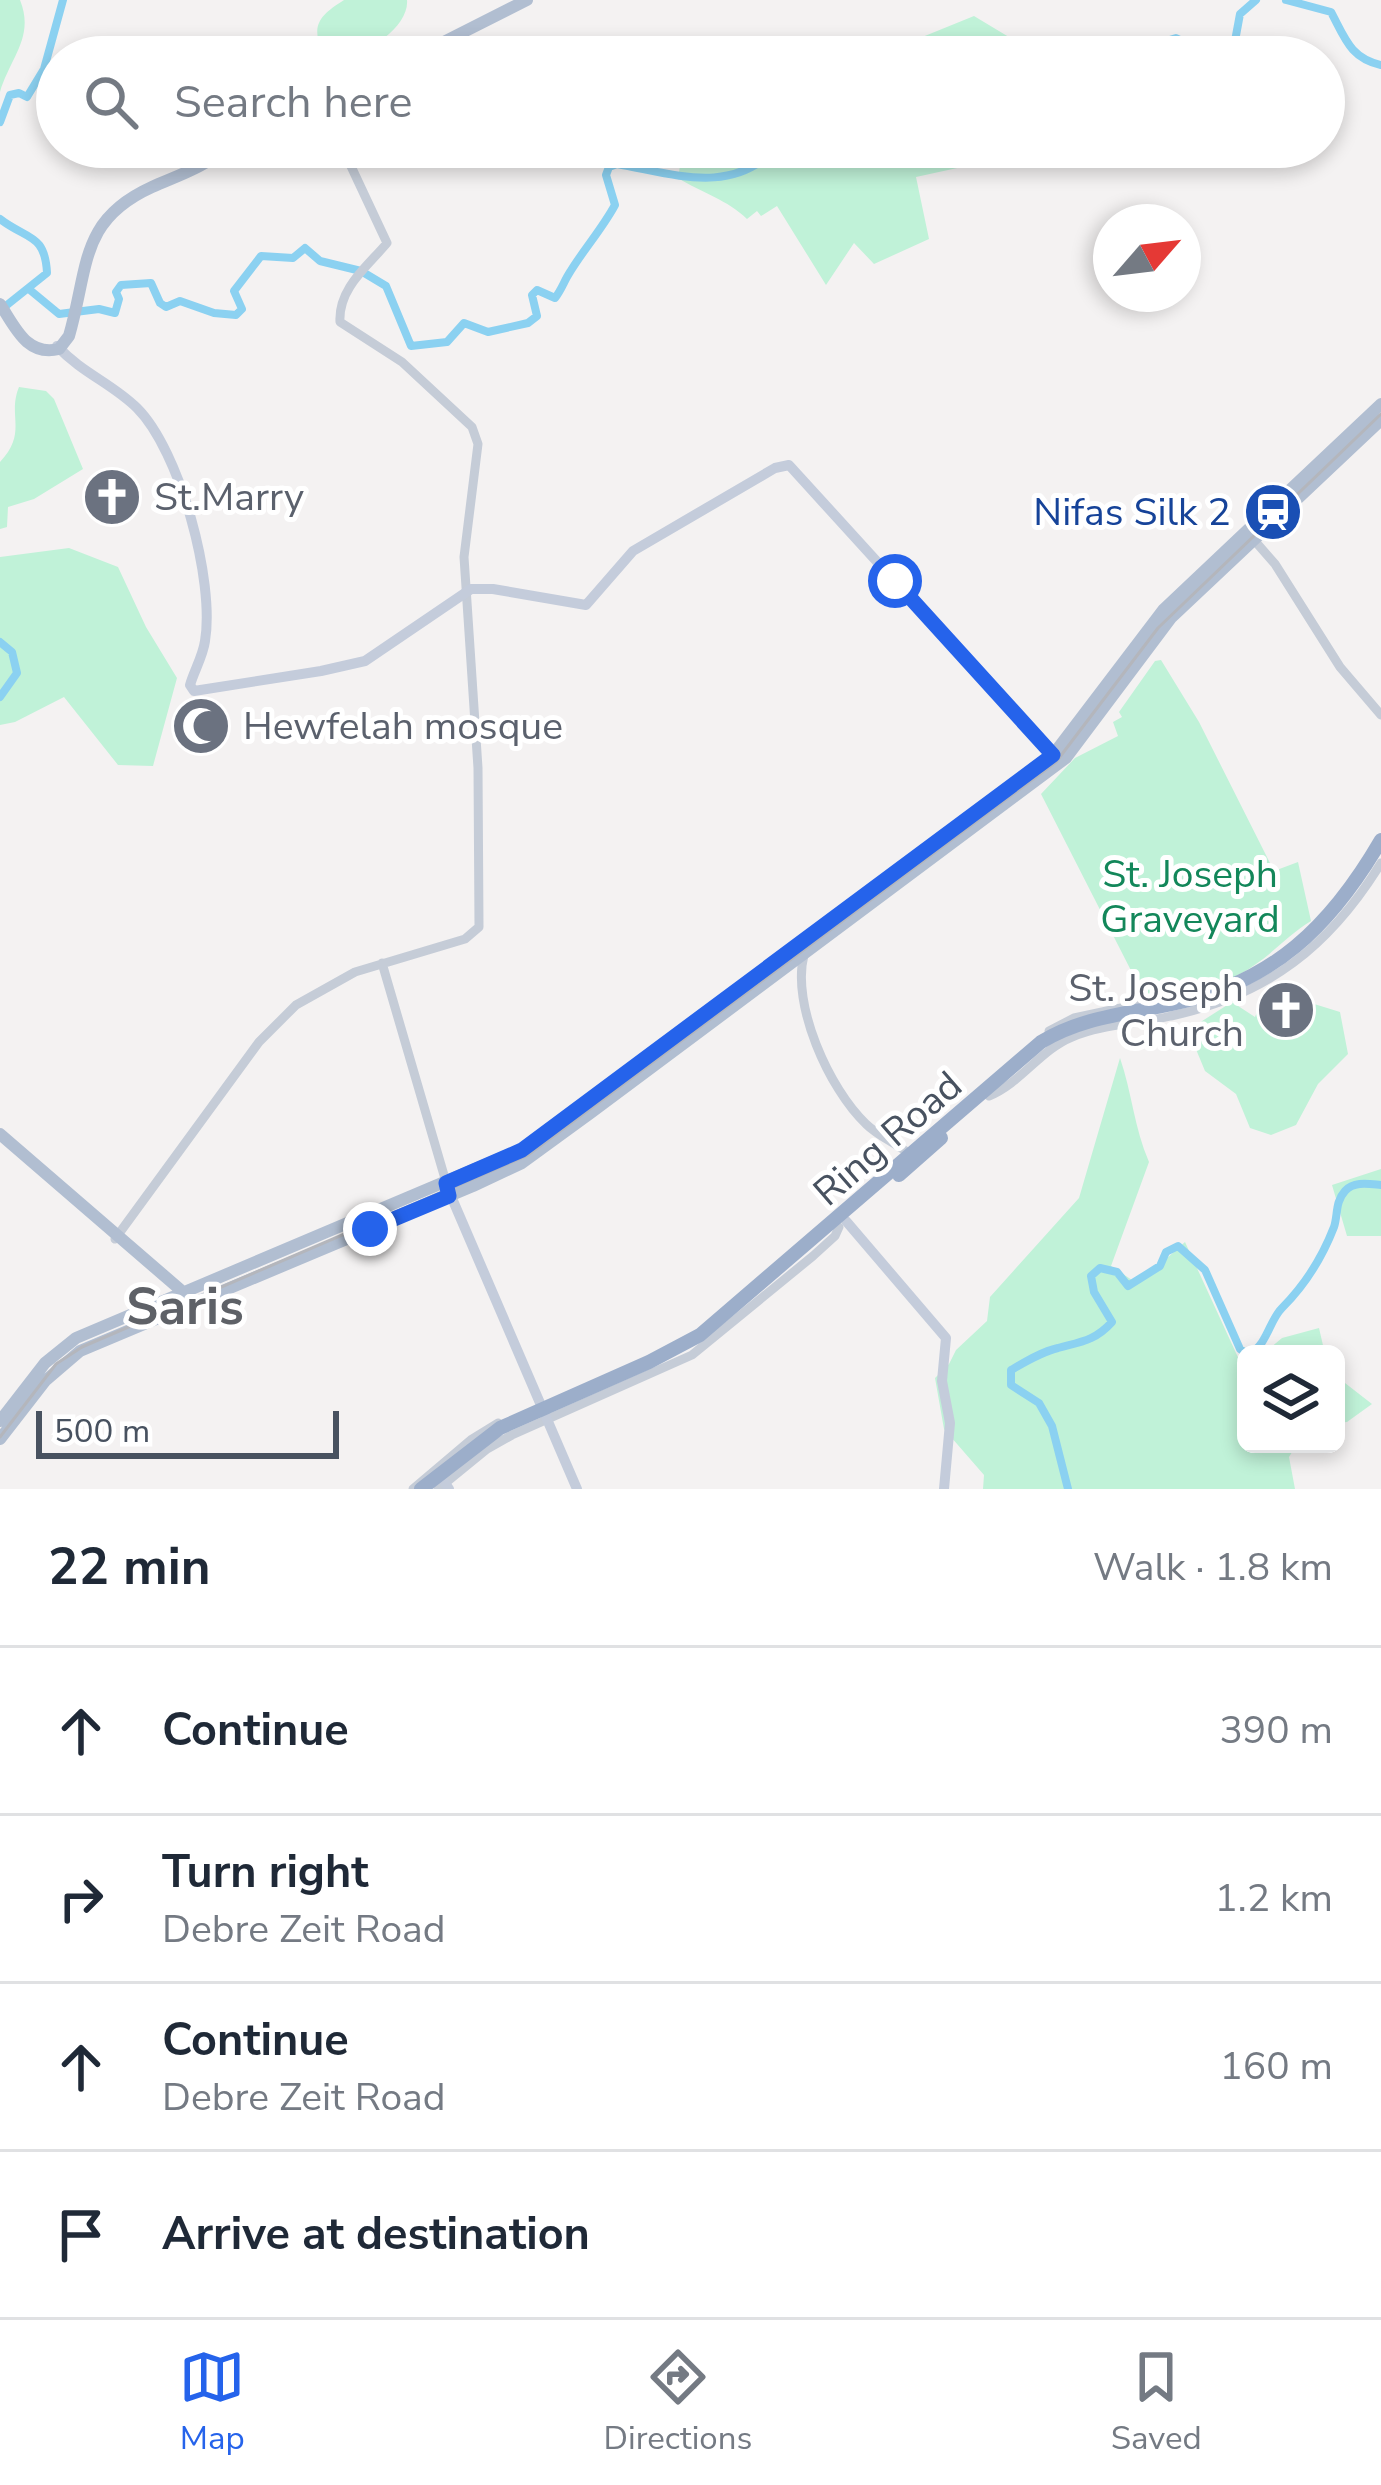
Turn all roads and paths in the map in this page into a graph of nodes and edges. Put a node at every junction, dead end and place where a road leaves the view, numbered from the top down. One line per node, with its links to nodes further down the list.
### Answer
1 (517, 0): 3 (main road)
2 (527, 0): 4 (main road)
3 (446, 36)
4 (456, 36)
5 (188, 168): 8 (main road)
6 (352, 168): 12 (street)
7 (0, 302): 8 (main road)
8 (58, 348): 12 (main road)
9 (1381, 404): 14 (main road)
10 (1381, 420): 11 (main road)
11 (1257, 536): 13 (street); 19 (main road)
12 (464, 590): 14 (main road); 20 (street)
13 (1381, 713)
14 (1053, 755): 26 (main road)
15 (1381, 829): 23 (street)
16 (1381, 840): 23 (highway, Ring Road)
17 (1381, 851): 23 (highway, Ring Road)
18 (1381, 863): 23 (street)
19 (804, 955): 21 (main road); 22 (street)
20 (382, 963): 26 (street); 28 (street)
21 (782, 982): 22 (street); 26 (main road)
22 (810, 1023): 25 (street)
23 (987, 1092): 25 (highway, Ring Road)
24 (0, 1138): 28 (main road)
25 (906, 1154): 27 (highway, Ring Road)
26 (453, 1187): 29 (main road); 30 (main road); 35 (main road)
27 (839, 1223): 31 (street, Ring Road); 34 (street); 37 (highway, Ring Road); 38 (main road)
28 (117, 1237): 29 (main road)
29 (180, 1294): 33 (main road)
30 (518, 1357): 31 (main road); 32 (main road); 36 (main road)
31 (550, 1399): 32 (street, Ring Road)
32 (531, 1407): 37 (street, Ring Road)
33 (0, 1420)
34 (541, 1422): 36 (main road); 37 (street)
35 (0, 1439)
36 (573, 1478)
37 (432, 1488)
38 (944, 1489)

